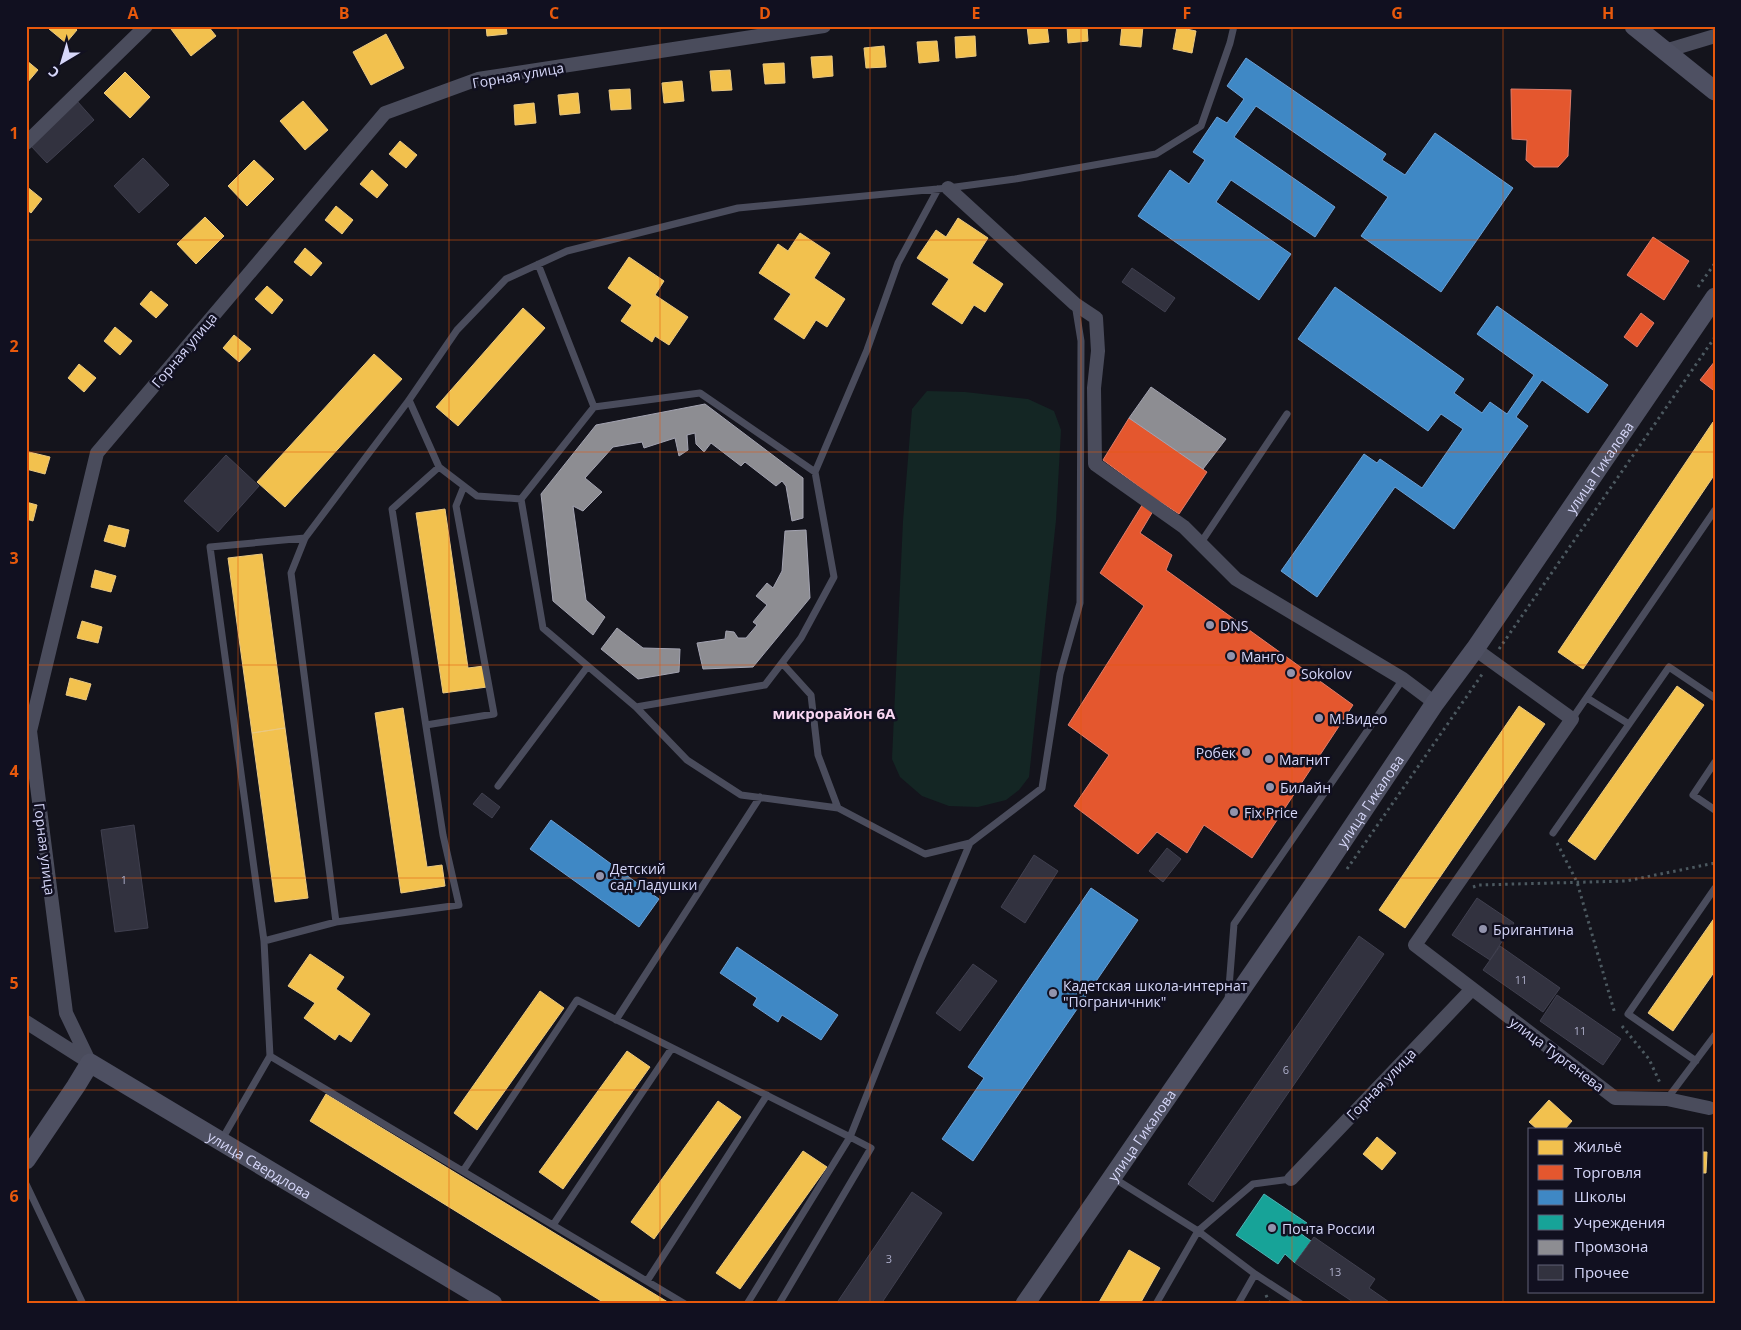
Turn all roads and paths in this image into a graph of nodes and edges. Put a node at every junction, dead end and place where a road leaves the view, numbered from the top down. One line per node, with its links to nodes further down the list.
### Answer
1 (146, 26): 8 (street)
2 (824, 26): 60 (street, Горная улица)
3 (1234, 26): 9 (lane)
4 (1634, 26): 6 (main road)
5 (1715, 36): 6 (street)
6 (1665, 52): 7 (main road)
7 (1715, 91)
8 (26, 142)
9 (943, 189): 10 (lane); 12 (street); 20 (lane)
10 (538, 264): 16 (lane); 17 (lane)
11 (1715, 297): 26 (main road, улица Гикалова)
12 (1075, 304): 25 (street); 44 (lane)
13 (1715, 337): 14 (path)
14 (1710, 344): 15 (path); 27 (path)
15 (1715, 348)
16 (409, 400): 19 (lane); 24 (lane)
17 (594, 407): 20 (lane); 22 (lane)
18 (1287, 414): 25 (lane)
19 (439, 467): 21 (lane); 37 (lane)
20 (815, 472): 28 (lane)
21 (464, 486): 22 (lane); 37 (lane)
22 (521, 499): 29 (lane)
23 (1715, 510): 31 (lane)
24 (305, 538): 50 (lane); 51 (lane)
25 (1200, 544): 30 (street)
26 (1475, 648): 27 (street); 33 (main road, улица Гикалова)
27 (1491, 660): 35 (street); 46 (path)
28 (782, 663): 34 (lane); 41 (lane)
29 (588, 666): 34 (lane); 39 (lane)
30 (1403, 678): 33 (street); 53 (lane)
31 (1587, 698): 35 (lane); 36 (lane)
32 (1715, 698): 36 (lane)
33 (1435, 703): 53 (main road, улица Гикалова)
34 (636, 707): 40 (lane)
35 (1572, 720): 49 (street)
36 (1629, 724): 43 (lane)
37 (426, 725): 50 (lane)
38 (1715, 762): 42 (lane)
39 (498, 786)
40 (760, 797): 41 (lane); 54 (lane)
41 (838, 808): 44 (lane)
42 (1715, 810)
43 (1552, 833): 47 (path)
44 (970, 843): 64 (lane)
45 (1715, 863): 47 (path)
46 (1344, 874)
47 (1577, 882): 49 (path); 62 (path)
48 (1715, 888): 59 (lane)
49 (1451, 894): 52 (street, улица Тургенева)
50 (336, 922): 51 (lane)
51 (264, 941): 58 (lane)
52 (1472, 989): 62 (street, улица Тургенева); 69 (street, Горная улица)
53 (1227, 1011): 68 (main road, улица Гикалова)
54 (616, 1020): 57 (lane); 67 (lane)
55 (26, 1022): 60 (street, улица Свердлова)
56 (1715, 1035): 59 (lane)
57 (672, 1048): 61 (lane); 71 (lane)
58 (270, 1056): 65 (lane); 67 (lane)
59 (1696, 1061): 62 (lane)
60 (90, 1063): 65 (main road, улица Свердлова); 66 (main road)
61 (767, 1095): 64 (lane); 74 (lane)
62 (1667, 1099): 63 (street, улица Тургенева)
63 (1712, 1110)
64 (850, 1137): 78 (lane); 79 (lane)
65 (221, 1141): 76 (main road, улица Свердлова)
66 (26, 1160)
67 (463, 1171): 71 (lane)
68 (1112, 1177): 72 (lane); 80 (main road, улица Гикалова)
69 (1291, 1179): 72 (lane)
70 (26, 1184): 75 (lane)
71 (553, 1225): 74 (lane)
72 (1198, 1232): 73 (lane); 81 (lane)
73 (1255, 1274): 82 (lane); 83 (lane)
74 (647, 1281): 77 (lane)
75 (83, 1304)
76 (493, 1304)
77 (685, 1304)
78 (747, 1304)
79 (779, 1304)
80 (1025, 1304)
81 (1156, 1304)
82 (1238, 1304)
83 (1301, 1304)

